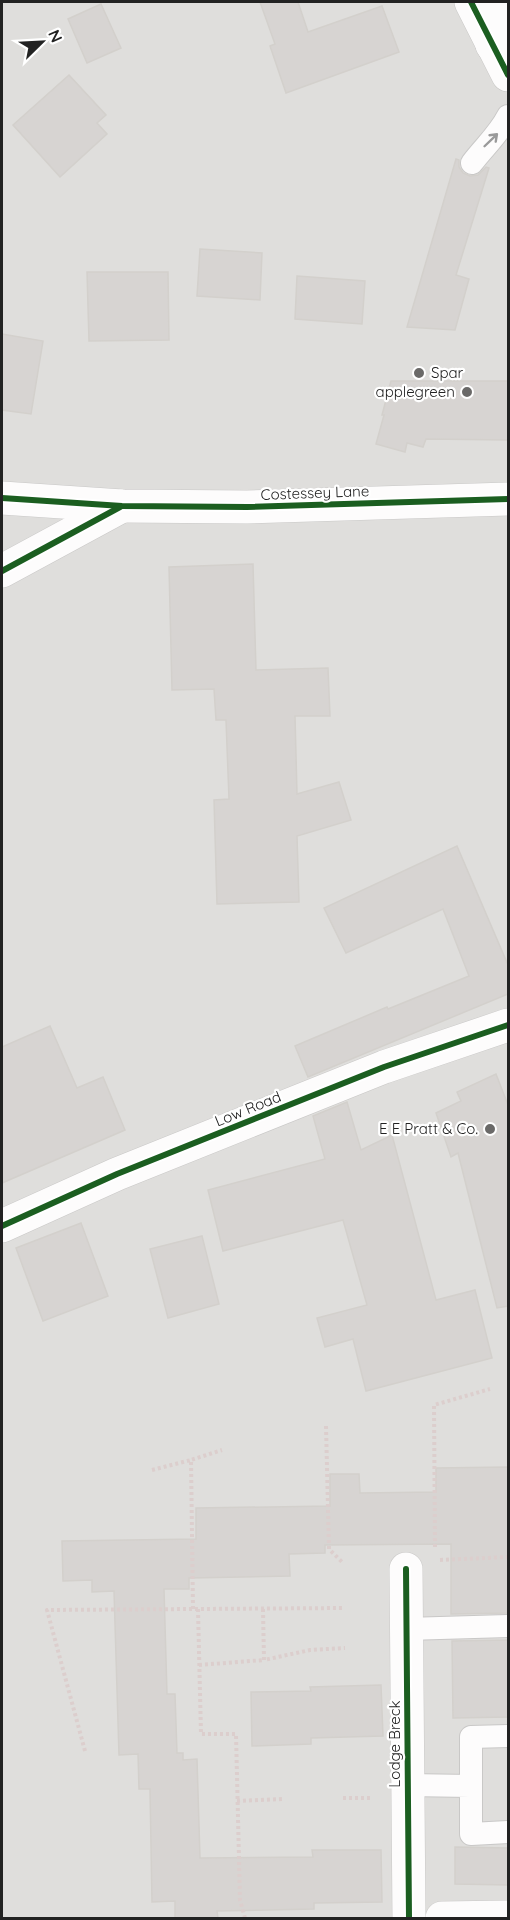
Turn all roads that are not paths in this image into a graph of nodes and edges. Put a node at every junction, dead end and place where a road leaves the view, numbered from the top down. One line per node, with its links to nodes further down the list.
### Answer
1 (471, 2): 3 (street)
2 (504, 2): 3 (street)
3 (492, 45): 4 (street)
4 (508, 75)
5 (508, 116): 6 (lane, one-way to 5)
6 (472, 163)
7 (2, 498): 9 (street, Costessey Lane)
8 (508, 499): 9 (street, Costessey Lane)
9 (122, 506): 10 (street, Costessey Lane)
10 (2, 571)
11 (508, 1025): 12 (street, Low Road)
12 (2, 1226)
13 (420, 1565): 15 (street, Lodge Breck)
14 (508, 1626): 15 (lane)
15 (406, 1629): 17 (street, Lodge Breck)
16 (508, 1736): 18 (lane)
17 (407, 1785): 18 (lane); 21 (street, Lodge Breck)
18 (471, 1786): 19 (lane)
19 (508, 1832)
20 (508, 1917): 22 (street)
21 (409, 1918)
22 (442, 1918)

